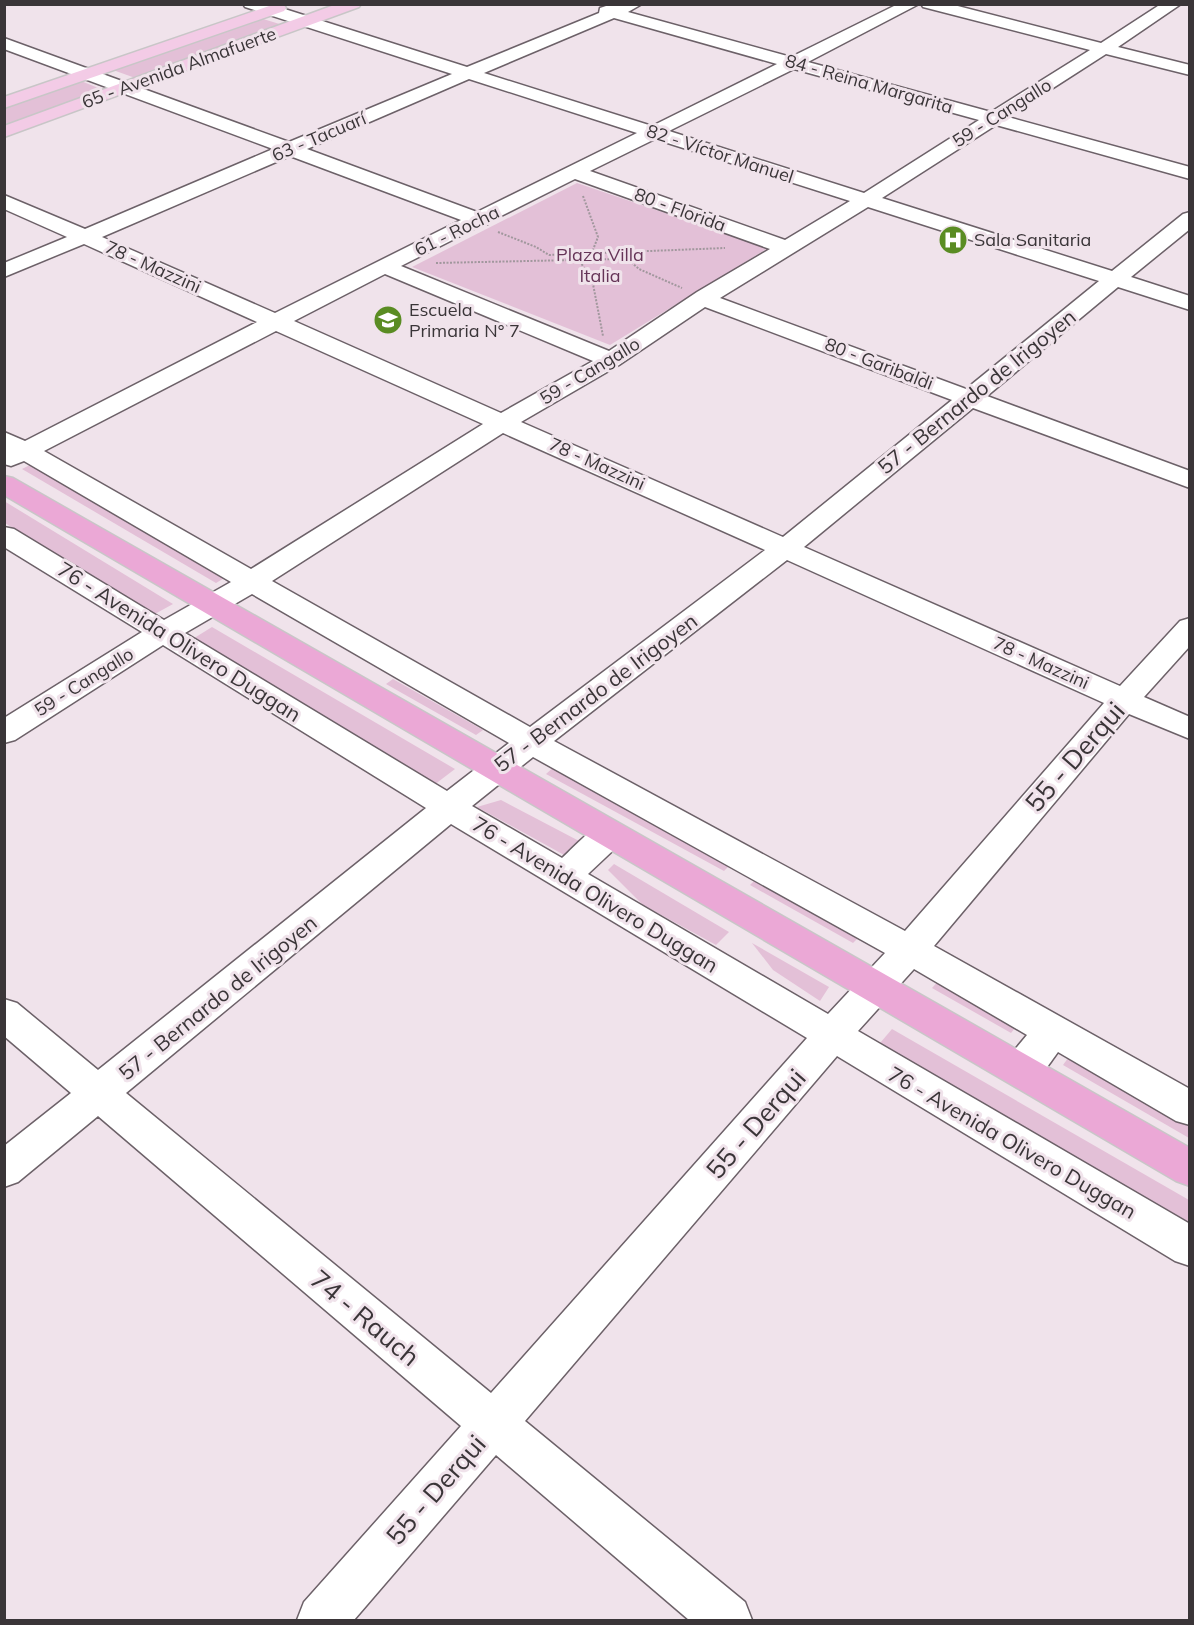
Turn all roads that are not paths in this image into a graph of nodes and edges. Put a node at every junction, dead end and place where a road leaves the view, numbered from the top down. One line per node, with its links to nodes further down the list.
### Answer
1 (252, 4): 8 (street, 82 - Víctor Manuel)
2 (353, 4): 10 (main road, 65 - Avenida Almafuerte)
3 (584, 4): 9 (street, 84 - Reina Margarita)
4 (634, 4): 9 (street, 63 - Tacuarí)
5 (911, 4): 13 (street, 61 - Rocha)
6 (929, 4): 12 (street)
7 (1173, 4): 12 (street, 59 - Cangallo)
8 (280, 8): 10 (street, 82 - Víctor Manuel); 15 (main road, 65 - Avenida Almafuerte)
9 (614, 13): 13 (street, 84 - Reina Margarita); 16 (street, 63 - Tacuarí)
10 (304, 23): 16 (street, 82 - Víctor Manuel); 17 (main road, 65 - Avenida Almafuerte)
11 (4, 43): 15 (street)
12 (1104, 49): 14 (street); 19 (street, 59 - Cangallo)
13 (792, 62): 19 (street, 84 - Reina Margarita); 21 (street, 61 - Rocha)
14 (1190, 70)
15 (87, 74): 17 (street); 18 (main road, 65 - Avenida Almafuerte)
16 (466, 74): 21 (street, 82 - Víctor Manuel); 22 (street, 63 - Tacuarí)
17 (126, 87): 20 (main road, 65 - Avenida Almafuerte); 22 (street)
18 (4, 103)
19 (994, 119): 24 (street, 84 - Reina Margarita); 26 (street, 59 - Cangallo)
20 (4, 132)
21 (654, 132): 23 (street, 61 - Rocha); 26 (street, 82 - Víctor Manuel)
22 (292, 149): 28 (street); 29 (street, 63 - Tacuarí)
23 (575, 172): 28 (street, 61 - Rocha); 30 (street, 80 - Florida)
24 (1190, 173)
25 (4, 201): 29 (street, 78 - Mazzini)
26 (864, 201): 30 (street, 59 - Cangallo); 33 (street, 82 - Víctor Manuel)
27 (1190, 218): 33 (street, 57 - Bernardo de Irigoyen)
28 (478, 222): 31 (street, 61 - Rocha)
29 (85, 237): 32 (street, 63 - Tacuarí); 36 (street, 78 - Mazzini)
30 (786, 247): 34 (street, 59 - Cangallo)
31 (384, 266): 36 (street, 61 - Rocha); 37 (street)
32 (4, 271)
33 (1116, 279): 35 (street, 82 - Víctor Manuel); 38 (street, 57 - Bernardo de Irigoyen)
34 (704, 298): 37 (street, 59 - Cangallo); 38 (street, 80 - Garibaldi)
35 (1190, 303)
36 (279, 322): 39 (street, 78 - Mazzini); 40 (street, 61 - Rocha)
37 (611, 360): 39 (street, 59 - Cangallo)
38 (969, 398): 41 (street, 80 - Garibaldi); 44 (street, 57 - Bernardo de Irigoyen)
39 (503, 422): 44 (street, 78 - Mazzini); 45 (street, 59 - Cangallo)
40 (12, 450): 45 (street)
41 (1190, 480)
42 (4, 484): 46 (highway)
43 (4, 534): 48 (street, 76 - Avenida Olivero Duggan)
44 (786, 548): 49 (street, 78 - Mazzini); 52 (street, 57 - Bernardo de Irigoyen)
45 (249, 581): 46 (street, 59 - Cangallo); 52 (street)
46 (216, 604): 48 (street, 59 - Cangallo); 53 (highway)
47 (1190, 627): 49 (street, 55 - Derqui)
48 (162, 633): 51 (street, 59 - Cangallo); 54 (street, 76 - Avenida Olivero Duggan)
49 (1124, 700): 50 (street, 78 - Mazzini); 57 (street, 55 - Derqui)
50 (1190, 729)
51 (4, 733)
52 (531, 742): 53 (street, 57 - Bernardo de Irigoyen); 57 (street)
53 (496, 769): 54 (street, 57 - Bernardo de Irigoyen); 55 (highway)
54 (450, 808): 56 (street, 76 - Avenida Olivero Duggan); 63 (street, 57 - Bernardo de Irigoyen)
55 (610, 834): 56 (street); 58 (highway)
56 (564, 876): 61 (street, 76 - Avenida Olivero Duggan)
57 (910, 950): 58 (street, 55 - Derqui); 60 (street)
58 (876, 986): 61 (street, 55 - Derqui); 62 (highway)
59 (4, 1014): 63 (street, 74 - Rauch)
60 (1053, 1031): 62 (street); 64 (street)
61 (832, 1037): 67 (street, 76 - Avenida Olivero Duggan); 68 (street, 55 - Derqui)
62 (1021, 1070): 65 (highway)
63 (99, 1094): 66 (street, 57 - Bernardo de Irigoyen); 68 (street, 74 - Rauch)
64 (1190, 1109)
65 (1190, 1169)
66 (4, 1170)
67 (1190, 1247)
68 (493, 1426): 69 (street, 55 - Derqui); 70 (street, 74 - Rauch)
69 (322, 1620)
70 (727, 1620)

